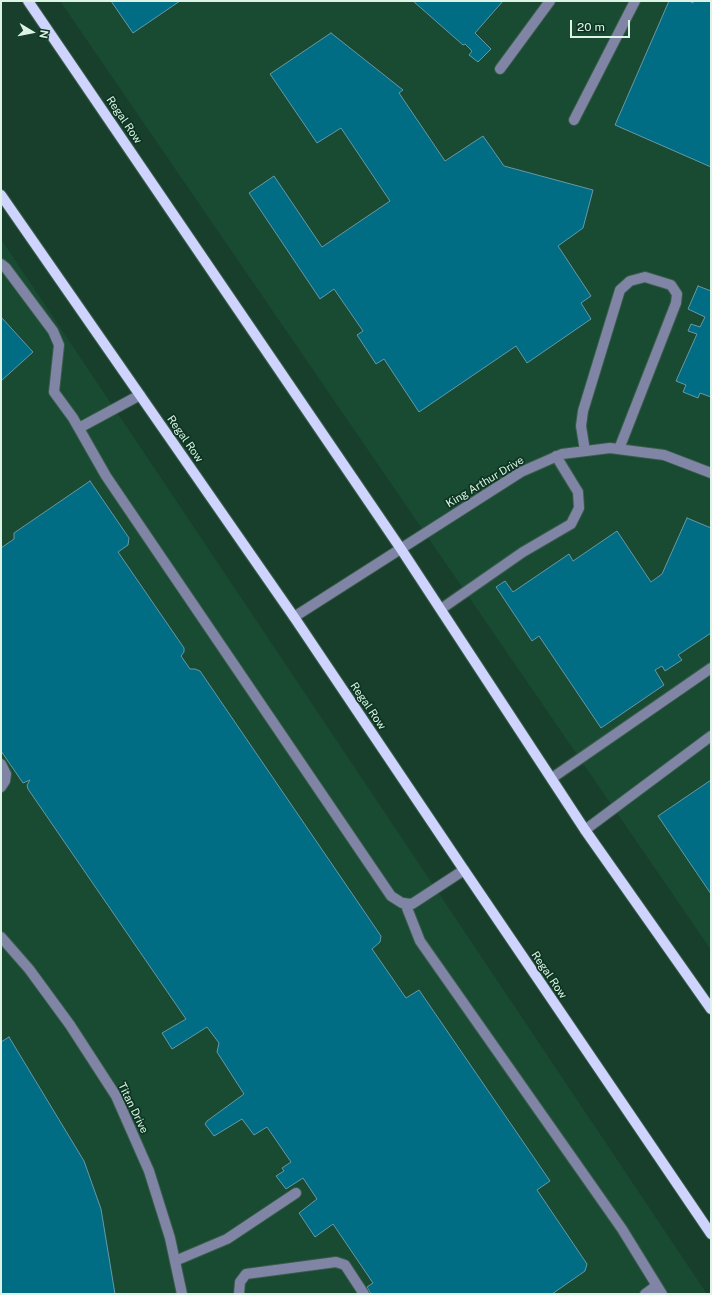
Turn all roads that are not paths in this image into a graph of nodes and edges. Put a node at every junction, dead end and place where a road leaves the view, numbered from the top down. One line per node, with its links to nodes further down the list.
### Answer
1 (28, 1): 14 (main road, Regal Row)
2 (550, 1): 4 (street)
3 (635, 1): 5 (street)
4 (500, 69)
5 (574, 120)
6 (1, 195): 8 (main road, Regal Row)
7 (1, 264): 9 (street)
8 (140, 395): 9 (street); 16 (main road, Regal Row)
9 (79, 428): 24 (street)
10 (619, 449): 11 (street, King Arthur Drive); 11 (street); 13 (street, King Arthur Drive)
11 (585, 451): 12 (street, King Arthur Drive)
12 (556, 456): 14 (street, King Arthur Drive); 15 (street)
13 (711, 473)
14 (401, 549): 15 (main road, Regal Row); 16 (street, King Arthur Drive)
15 (441, 609): 20 (main road, Regal Row)
16 (294, 617): 23 (main road, Regal Row)
17 (711, 668): 20 (street)
18 (711, 736): 22 (street)
19 (1, 764): 21 (street)
20 (552, 778): 22 (main road, Regal Row)
21 (3, 784)
22 (586, 830): 26 (main road, Regal Row)
23 (464, 870): 24 (street); 28 (main road, Regal Row)
24 (405, 903): 30 (street)
25 (1, 937): 29 (street, Titan Drive)
26 (711, 1009)
27 (296, 1193): 29 (street)
28 (711, 1234)
29 (175, 1261): 31 (street, Titan Drive)
30 (659, 1290): 34 (street)
31 (182, 1294)
32 (239, 1294): 33 (street)
33 (364, 1294)
34 (645, 1294)

